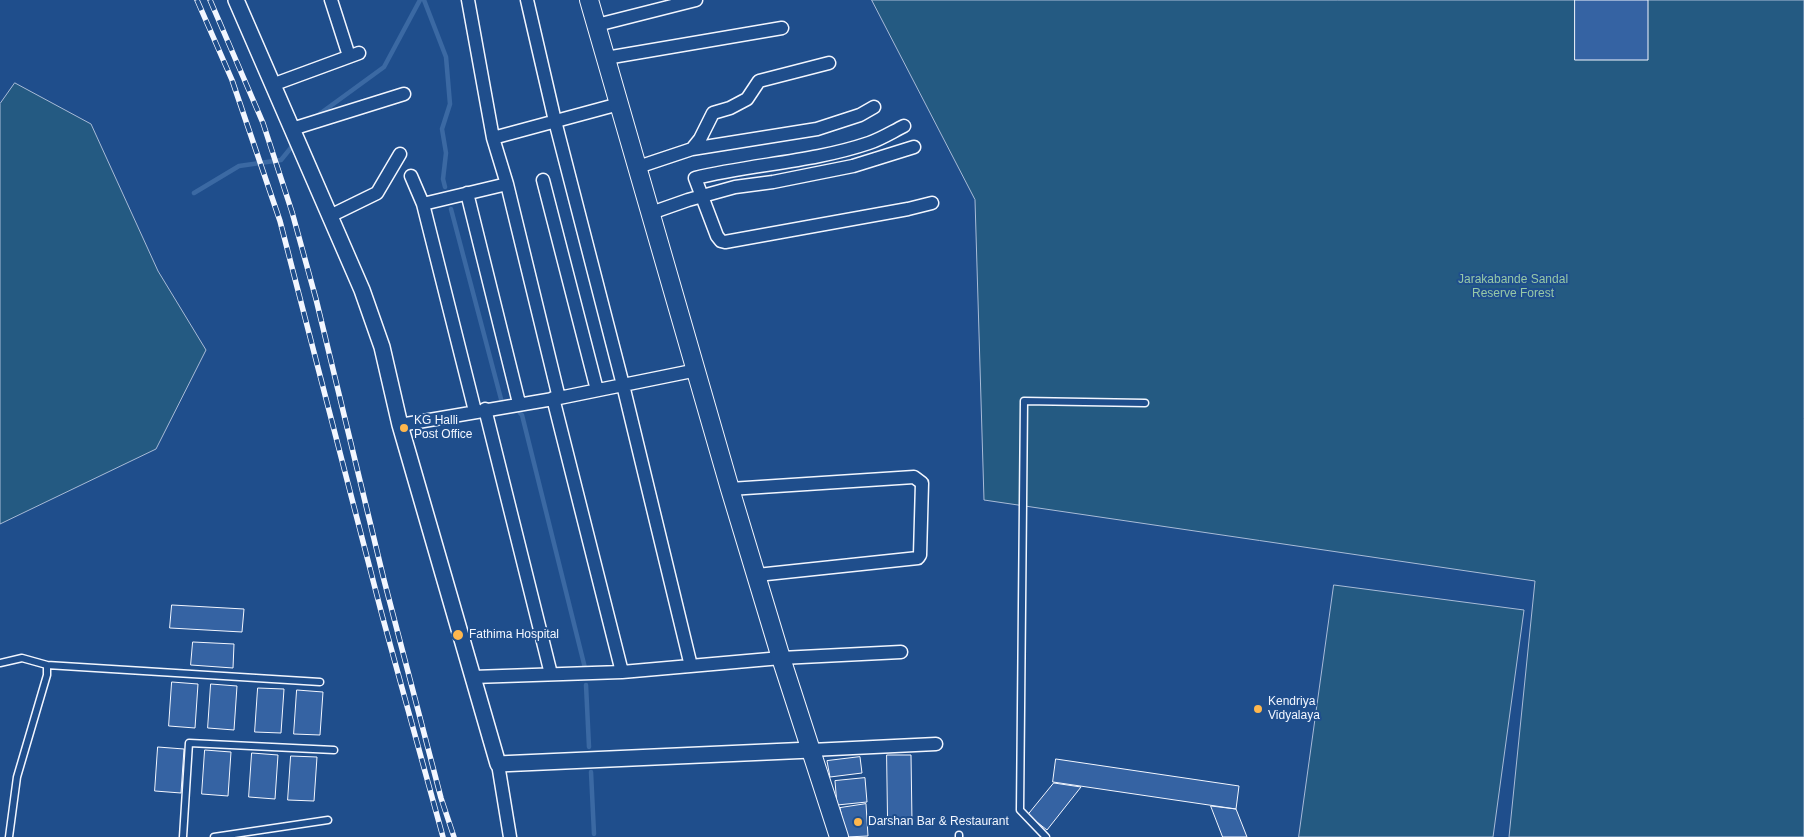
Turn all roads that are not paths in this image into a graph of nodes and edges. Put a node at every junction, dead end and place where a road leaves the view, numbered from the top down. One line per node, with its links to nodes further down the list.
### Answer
1 (236, 0): 11 (street)
2 (331, 0): 11 (street)
3 (468, 0): 18 (street)
4 (527, 0): 15 (street)
5 (589, 0): 7 (main road)
6 (696, 0): 7 (street)
7 (596, 25): 9 (main road)
8 (782, 28): 9 (street)
9 (606, 58): 13 (main road)
10 (828, 63): 20 (street)
11 (272, 85): 17 (street)
12 (404, 94): 17 (street)
13 (619, 104): 15 (street); 22 (main road)
14 (874, 107): 20 (street)
15 (555, 121): 18 (street); 33 (street)
16 (904, 126): 27 (street)
17 (292, 129): 31 (street)
18 (494, 138): 25 (street)
19 (914, 147): 27 (street)
20 (692, 149): 22 (street)
21 (400, 154): 31 (street)
22 (638, 167): 30 (main road)
23 (411, 176): 29 (street)
24 (543, 180): 34 (street)
25 (507, 184): 26 (street); 35 (street)
26 (467, 193): 29 (street); 37 (street)
27 (701, 196): 28 (street); 30 (street)
28 (932, 203)
29 (422, 204): 38 (street)
30 (651, 212): 32 (main road)
31 (330, 216): 39 (street)
32 (697, 370): 33 (street); 40 (main road)
33 (623, 384): 34 (street); 46 (street)
34 (597, 390): 35 (street)
35 (556, 398): 37 (street); 47 (street)
36 (1145, 403): 61 (lane)
37 (519, 404): 38 (street)
38 (480, 410): 39 (street); 48 (street)
39 (400, 425): 49 (street)
40 (730, 488): 41 (main road); 41 (street)
41 (757, 574): 43 (main road)
42 (901, 652): 43 (street)
43 (781, 658): 46 (street); 53 (main road)
44 (0, 663): 45 (lane)
45 (47, 665): 50 (lane); 56 (lane)
46 (691, 666): 47 (street)
47 (622, 672): 48 (street)
48 (551, 674): 49 (street)
49 (473, 677): 54 (street)
50 (320, 682)
51 (936, 744): 53 (street)
52 (334, 750): 57 (lane)
53 (811, 750): 54 (street); 60 (main road)
54 (498, 764): 59 (street)
55 (328, 820): 58 (lane)
56 (9, 837)
57 (183, 837)
58 (214, 837)
59 (510, 837)
60 (839, 837)
61 (1046, 837)

